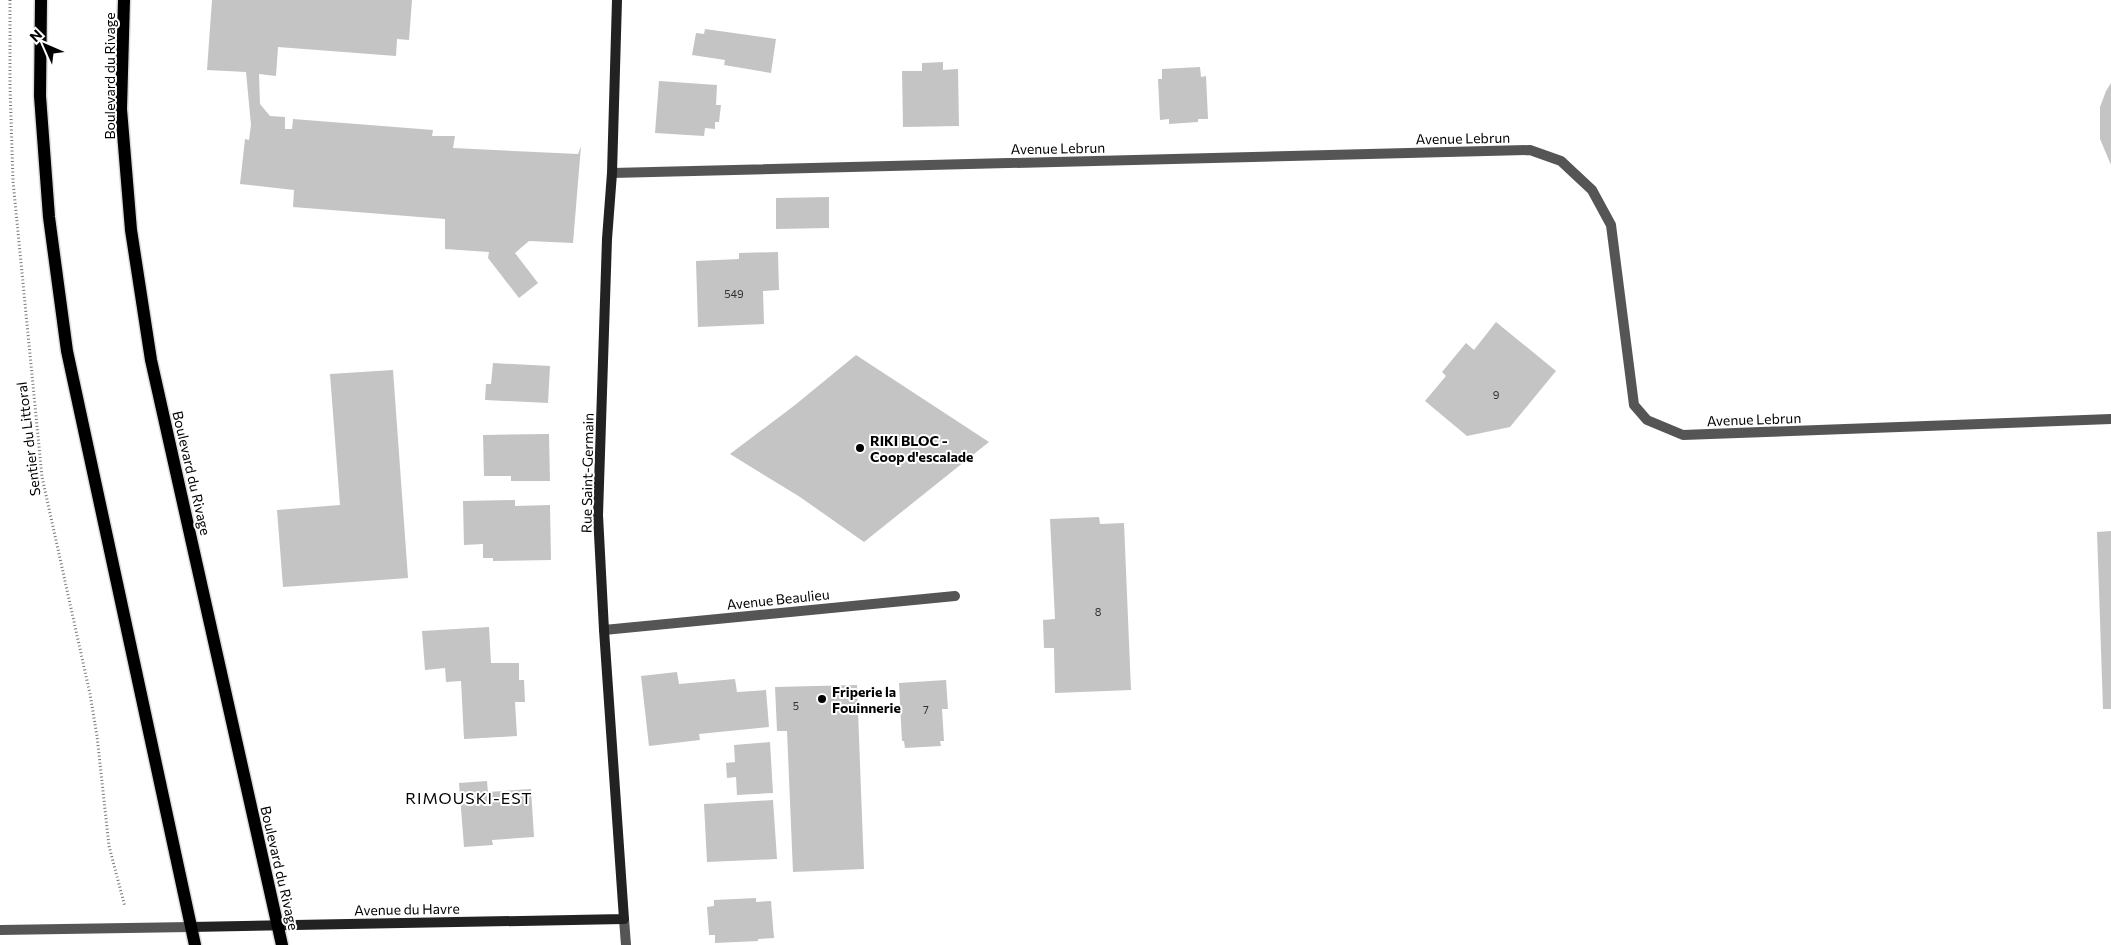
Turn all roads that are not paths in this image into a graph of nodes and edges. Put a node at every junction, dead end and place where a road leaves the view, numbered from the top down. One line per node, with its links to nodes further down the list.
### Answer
1 (41, 0): 10 (main road)
2 (124, 0): 9 (main road, Boulevard du Rivage)
3 (617, 0): 4 (street, Rue Saint-Germain)
4 (612, 173): 5 (street, Avenue Lebrun); 7 (street, Rue Saint-Germain)
5 (2111, 419)
6 (955, 596): 7 (street, Avenue Beaulieu)
7 (604, 630): 8 (street, Rue Saint-Germain)
8 (624, 919): 9 (street, Avenue du Havre); 14 (street, Rue Saint-Germain)
9 (278, 926): 10 (street, Avenue du Havre); 13 (main road, Boulevard du Rivage)
10 (191, 927): 11 (street); 12 (main road)
11 (0, 930)
12 (195, 945)
13 (282, 945)
14 (626, 945)

